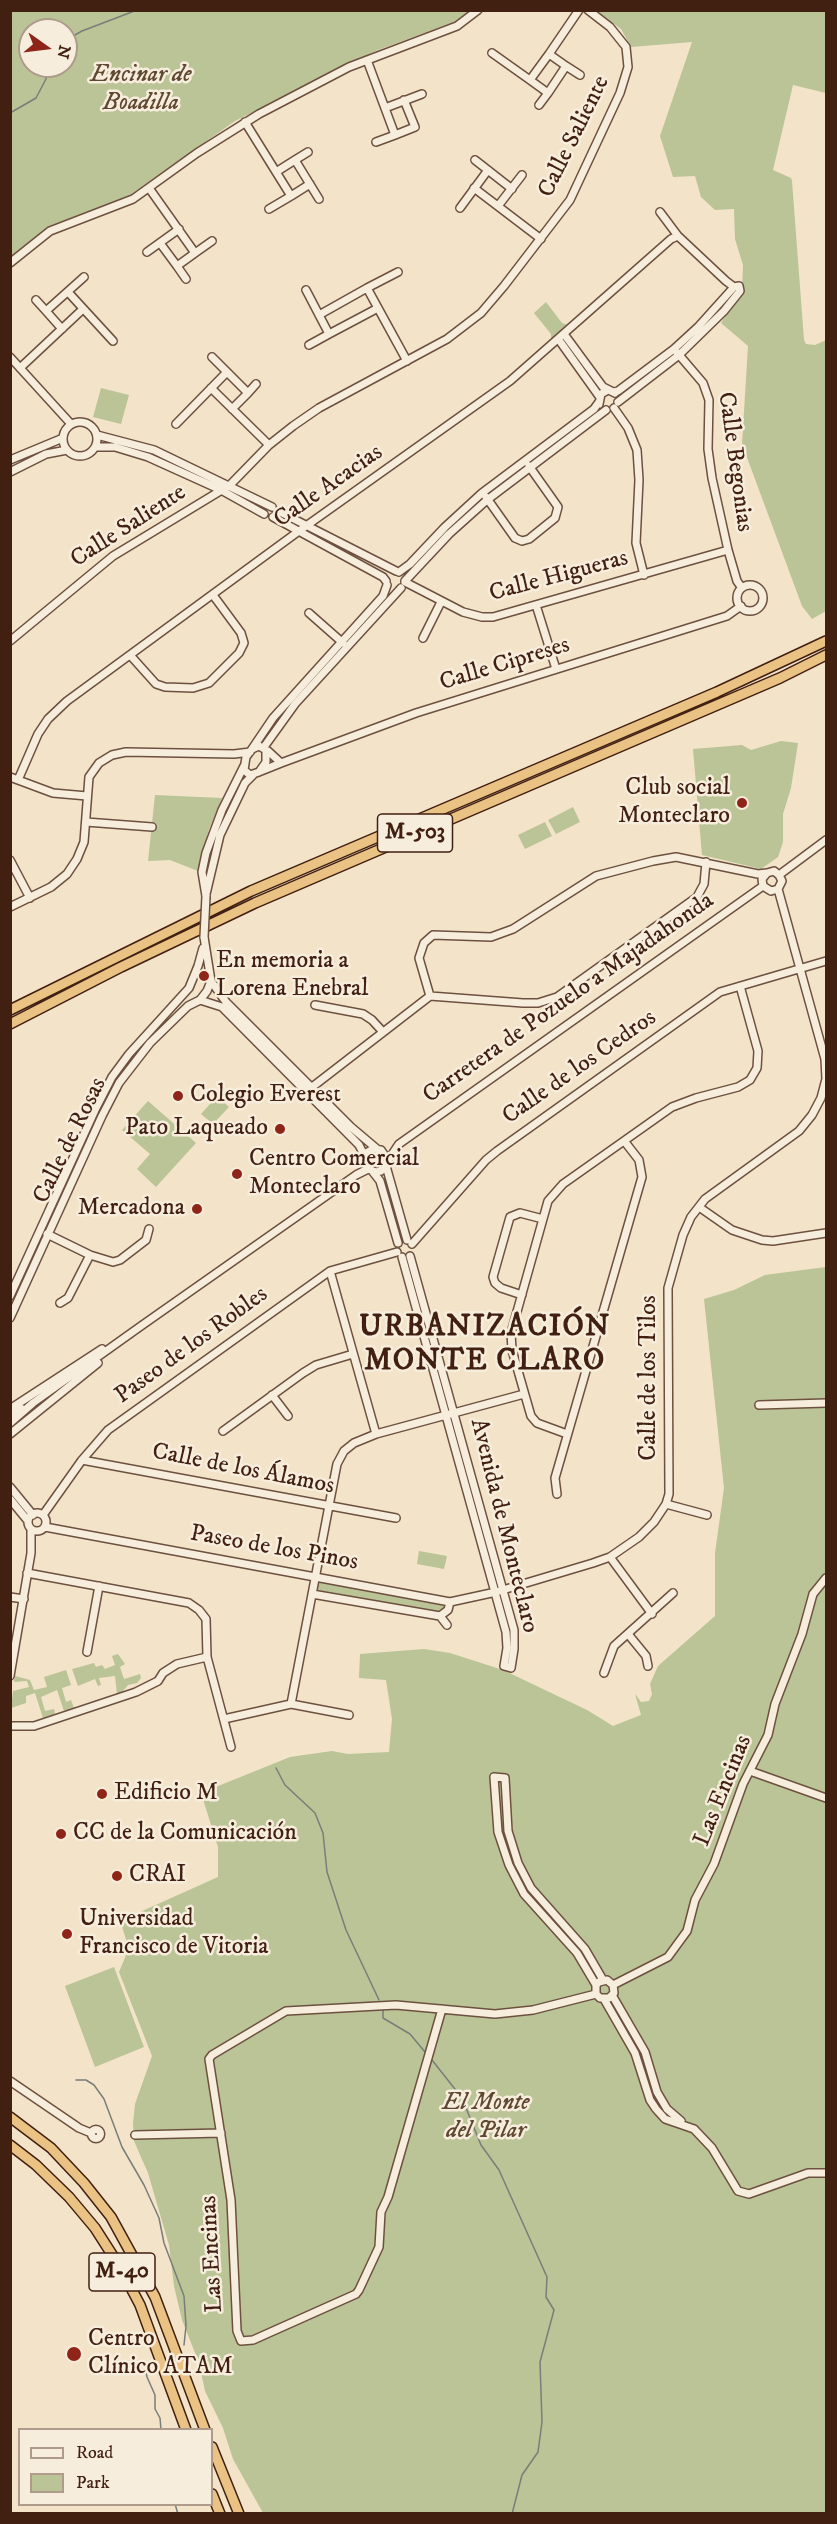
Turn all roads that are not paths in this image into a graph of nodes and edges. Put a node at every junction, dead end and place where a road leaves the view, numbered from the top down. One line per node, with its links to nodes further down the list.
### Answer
1 (478, 10): 6 (street)
2 (579, 10): 5 (street)
3 (588, 10): 36 (street, Calle Saliente)
4 (492, 53): 9 (street)
5 (549, 54): 7 (street); 9 (street)
6 (367, 60): 14 (street); 15 (street)
7 (566, 66): 8 (street); 10 (street)
8 (580, 75)
9 (530, 80): 10 (street)
10 (548, 93): 13 (street)
11 (422, 94): 12 (street)
12 (404, 100): 14 (street); 16 (street)
13 (539, 105)
14 (385, 108): 16 (street)
15 (245, 122): 22 (street); 25 (street)
16 (395, 135): 17 (street)
17 (376, 142)
18 (308, 152): 19 (street)
19 (295, 160): 22 (street); 24 (street)
20 (475, 160): 21 (street, Calle Saliente)
21 (488, 171): 26 (street); 27 (street, Calle Saliente)
22 (276, 172): 28 (street)
23 (522, 175): 27 (street, Calle Saliente)
24 (310, 184): 28 (street); 29 (street)
25 (149, 188): 34 (street); 41 (street)
26 (474, 188): 30 (street, Calle Saliente); 31 (street)
27 (512, 189): 30 (street, Calle Saliente)
28 (291, 196): 32 (street)
29 (318, 199)
30 (498, 206): 36 (street, Calle Saliente)
31 (460, 208)
32 (269, 209)
33 (660, 212): 35 (street)
34 (179, 229): 38 (street); 40 (street)
35 (678, 236): 56 (street, Calle Acacias); 59 (street)
36 (540, 239): 62 (street, Calle Saliente)
37 (212, 241): 40 (street)
38 (160, 243): 39 (street); 42 (street)
39 (147, 252)
40 (195, 253): 42 (street)
41 (10, 263)
42 (177, 266): 45 (street)
43 (398, 272): 46 (street)
44 (84, 277): 48 (street)
45 (186, 279)
46 (368, 288): 50 (street); 53 (street)
47 (306, 290): 53 (street)
48 (68, 292): 51 (street); 52 (street)
49 (36, 300): 52 (street)
50 (378, 308): 55 (street); 62 (street)
51 (84, 309): 54 (street); 57 (street)
52 (46, 311): 54 (street)
53 (319, 315): 55 (street)
54 (62, 329): 63 (street)
55 (329, 334): 58 (street)
56 (562, 337): 67 (street); 69 (street); 89 (street, Calle Acacias)
57 (113, 341)
58 (309, 345)
59 (677, 352): 67 (street); 70 (street); 91 (street, Calle Begonias)
60 (10, 357): 63 (street)
61 (212, 357): 64 (street)
62 (406, 361): 76 (street, Calle Saliente)
63 (20, 368): 72 (street)
64 (227, 372): 66 (street); 68 (street)
65 (256, 384): 68 (street)
66 (211, 388): 71 (street); 73 (street)
67 (611, 391): 69 (street); 70 (street)
68 (248, 393): 71 (street)
69 (599, 399): 70 (street); 80 (street)
70 (613, 407): 81 (street); 93 (street)
71 (232, 409): 76 (street)
72 (71, 424): 74 (street); 75 (street)
73 (176, 424)
74 (97, 435): 77 (street); 83 (street)
75 (63, 438): 78 (street); 79 (street)
76 (269, 445): 83 (street, Calle Saliente)
77 (96, 447): 78 (street); 84 (street)
78 (67, 450): 82 (street)
79 (10, 460)
80 (525, 460): 81 (street); 85 (street)
81 (531, 468): 86 (street); 86 (street)
82 (10, 472)
83 (230, 485): 84 (street, Calle Saliente); 87 (street)
84 (221, 490): 88 (street); 103 (street, Calle Saliente)
85 (482, 493): 86 (street); 92 (street)
86 (487, 500): 95 (street)
87 (274, 511): 89 (street); 90 (street)
88 (264, 514)
89 (308, 526): 90 (street, Calle Acacias); 92 (street)
90 (299, 531): 94 (street); 97 (street, Calle Acacias)
91 (728, 550): 93 (street, Calle Higueras); 96 (street, Calle Begonias)
92 (397, 571): 94 (street); 95 (street)
93 (644, 575): 99 (street, Calle Higueras)
94 (387, 583): 95 (street); 105 (street)
95 (404, 583): 98 (street, Calle Higueras); 105 (street)
96 (742, 588): 100 (street); 100 (street)
97 (213, 595): 106 (street, Calle Acacias); 106 (street)
98 (441, 602): 99 (street, Calle Higueras); 102 (street)
99 (536, 605): 108 (street)
100 (741, 606): 108 (street, Calle Cipreses)
101 (309, 614): 105 (street)
102 (423, 638)
103 (10, 641)
104 (826, 641): 139 (highway, M-503)
105 (344, 644): 109 (street); 110 (street)
106 (130, 655): 115 (street, Calle Acacias)
107 (826, 655): 140 (highway, M-503)
108 (556, 669): 112 (street, Calle Cipreses)
109 (265, 749): 110 (street); 112 (street); 114 (street)
110 (251, 750): 111 (street); 113 (street)
111 (234, 753): 113 (street); 116 (street)
112 (281, 763): 114 (street, Calle Cipreses)
113 (244, 765): 114 (street); 125 (street)
114 (256, 774): 125 (street)
115 (14, 779): 116 (street)
116 (87, 796): 117 (street)
117 (86, 822): 118 (street); 126 (street)
118 (152, 827)
119 (826, 840): 122 (street)
120 (10, 860): 126 (street)
121 (706, 862): 123 (street); 136 (street); 136 (street)
122 (779, 875): 123 (street); 124 (street)
123 (761, 880): 124 (street); 144 (street, Carretera de Pozuelo a Majadahonda)
124 (778, 889): 130 (street, Calle de los Tilos)
125 (206, 896): 128 (street, bridge)
126 (30, 898): 127 (street)
127 (10, 907)
128 (204, 940): 131 (street); 132 (street)
129 (826, 961): 130 (street, Calle de los Cedros)
130 (800, 968): 134 (street, Calle de los Cedros); 150 (street, Calle de los Tilos)
131 (197, 970): 132 (street); 135 (street, Calle de Rosas)
132 (208, 970): 133 (street)
133 (211, 981): 137 (street); 142 (street)
134 (740, 986): 143 (street); 156 (street, Calle de los Cedros)
135 (189, 988): 137 (street); 152 (street, Calle de Rosas)
136 (430, 996): 141 (street)
137 (198, 1000): 142 (street); 155 (street, Calle de Rosas)
138 (315, 1005): 141 (street)
139 (10, 1010)
140 (10, 1024)
141 (383, 1032): 142 (street)
142 (310, 1089): 145 (street); 146 (street)
143 (625, 1142): 151 (street); 180 (street)
144 (401, 1143): 145 (street, Carretera de Pozuelo a Majadahonda); 147 (street, Carretera de Pozuelo a Majadahonda)
145 (379, 1149): 146 (street); 147 (street)
146 (364, 1159): 148 (street); 149 (street)
147 (386, 1162): 148 (street); 156 (street)
148 (370, 1170): 149 (street); 157 (street)
149 (356, 1175): 165 (street)
150 (699, 1207): 154 (street); 185 (street, Calle de los Tilos)
151 (543, 1219): 161 (street); 161 (street)
152 (41, 1229): 155 (street); 162 (street, Calle de Rosas)
153 (149, 1229): 158 (street)
154 (826, 1233)
155 (48, 1235): 158 (street); 164 (street, Calle de Rosas)
156 (410, 1242): 157 (street); 159 (street)
157 (398, 1243): 159 (street)
158 (90, 1255): 163 (street)
159 (403, 1255): 160 (street, Paseo de los Robles); 173 (street, Avenida de Monteclaro)
160 (330, 1271): 166 (street); 181 (street, Paseo de los Robles)
161 (522, 1295): 168 (street)
162 (10, 1296)
163 (60, 1303)
164 (10, 1318)
165 (141, 1326): 170 (street); 172 (street); 178 (street)
166 (353, 1353): 167 (street); 179 (street)
167 (272, 1395): 175 (street); 177 (street)
168 (524, 1395): 173 (street); 180 (street)
169 (826, 1403): 171 (street)
170 (33, 1404): 174 (street); 176 (street)
171 (759, 1405)
172 (10, 1409)
173 (451, 1414): 179 (street); 199 (street, Avenida de Monteclaro)
174 (10, 1415)
175 (288, 1416)
176 (10, 1423)
177 (223, 1431)
178 (10, 1434)
179 (376, 1434): 186 (street)
180 (567, 1434): 183 (street)
181 (82, 1460): 186 (street, Calle de los Álamos); 187 (street, Paseo de los Robles)
182 (10, 1487): 189 (street)
183 (557, 1494)
184 (10, 1499): 189 (street)
185 (666, 1504): 188 (street); 193 (street, Calle de los Tilos)
186 (329, 1507): 190 (street, Calle de los Álamos); 196 (street)
187 (43, 1515): 189 (street); 192 (street)
188 (707, 1515)
189 (30, 1518): 191 (street)
190 (396, 1518)
191 (31, 1529): 192 (street, Paseo de los Pinos); 194 (street)
192 (43, 1529): 194 (street); 196 (street, Paseo de los Pinos)
193 (610, 1557): 199 (street, Calle de los Tilos); 205 (street)
194 (29, 1563): 195 (street)
195 (27, 1573): 198 (street); 203 (street)
196 (316, 1576): 200 (street); 204 (street, Paseo de los Pinos)
197 (826, 1578): 219 (street, Las Encinas)
198 (99, 1586): 209 (street); 210 (street)
199 (499, 1591): 199 (street, Avenida de Monteclaro); 204 (street, Paseo de los Pinos)
200 (312, 1593): 206 (street); 214 (street)
201 (674, 1593): 205 (street)
202 (10, 1597): 203 (street)
203 (24, 1599): 213 (street)
204 (450, 1602): 206 (street)
205 (652, 1614): 208 (street)
206 (440, 1616): 207 (street)
207 (447, 1625)
208 (628, 1634): 211 (street); 212 (street)
209 (87, 1652)
210 (208, 1660): 216 (street); 217 (street)
211 (648, 1666)
212 (604, 1673)
213 (10, 1676)
214 (291, 1704): 215 (street); 216 (street)
215 (349, 1715)
216 (224, 1719): 218 (street)
217 (10, 1726)
218 (231, 1747)
219 (750, 1771): 220 (street); 222 (street, Las Encinas)
220 (826, 1798)
221 (603, 1980): 222 (street); 223 (street); 223 (street)
222 (613, 1985): 225 (street)
223 (596, 1986): 224 (street)
224 (596, 1994): 226 (street); 227 (street, Las Encinas)
225 (612, 1995): 226 (street); 230 (street)
226 (604, 1999): 230 (street)
227 (442, 2009): 232 (street, Las Encinas); 232 (street, Las Encinas)
228 (10, 2081): 231 (street)
229 (10, 2117): 237 (highway, M-40)
230 (686, 2125): 235 (street)
231 (91, 2133)
232 (221, 2133): 233 (street)
233 (135, 2134)
234 (10, 2145): 236 (highway, M-40)
235 (826, 2174)
236 (185, 2428)
237 (204, 2428)
238 (213, 2449): 241 (highway)
239 (213, 2496): 240 (highway)
240 (220, 2514)
241 (239, 2514)

